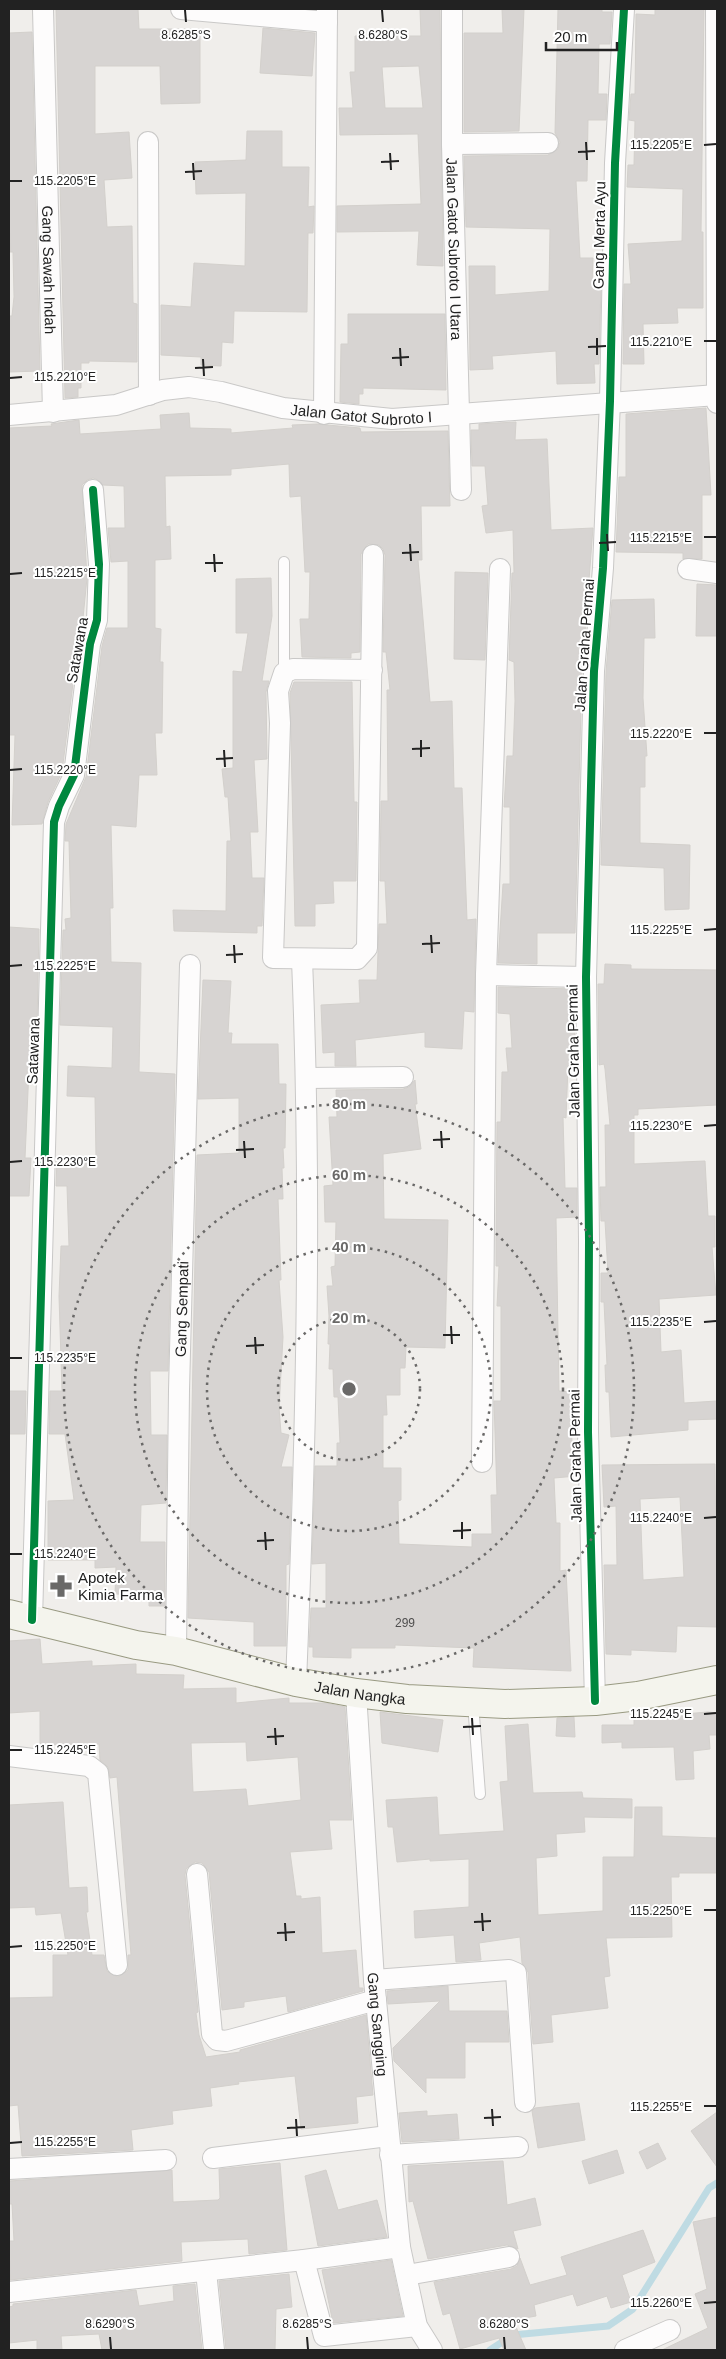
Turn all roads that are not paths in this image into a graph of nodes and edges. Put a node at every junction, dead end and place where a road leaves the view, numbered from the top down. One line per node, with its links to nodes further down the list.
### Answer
1 (43, 9): 14 (street, Gang Sawah Indah)
2 (181, 9): 6 (street)
3 (452, 9): 9 (street, Jalan Gatot Subroto I Utara)
4 (624, 9): 12 (street, Gang Merta Ayu)
5 (716, 9): 11 (street)
6 (327, 16): 16 (street)
7 (148, 142): 10 (street)
8 (548, 143): 9 (street)
9 (452, 144): 15 (street, Jalan Gatot Subroto I Utara)
10 (149, 395): 14 (street, Jalan Gatot Subroto I); 16 (street, Jalan Gatot Subroto I)
11 (717, 395): 12 (street, Jalan Gatot Subroto I); 13 (street)
12 (610, 401): 15 (street, Jalan Gatot Subroto I); 30 (street, Jalan Graha Permai)
13 (717, 403)
14 (53, 412): 17 (street, Jalan Gatot Subroto I)
15 (460, 413): 16 (street, Jalan Gatot Subroto I); 19 (street, Jalan Gatot Subroto I Utara)
16 (324, 414)
17 (9, 415)
18 (93, 490): 34 (street, Satawana)
19 (461, 490)
20 (373, 555): 25 (street)
21 (284, 562): 26 (lane)
22 (500, 569): 29 (street)
23 (688, 570): 24 (street)
24 (717, 574)
25 (372, 670): 26 (street); 27 (street)
26 (284, 674): 27 (street)
27 (302, 960): 32 (street)
28 (190, 966): 35 (street, Gang Sempati)
29 (486, 976): 30 (street); 33 (street)
30 (586, 977): 39 (street, Jalan Graha Permai)
31 (403, 1077): 32 (street)
32 (307, 1078): 37 (street)
33 (482, 1462)
34 (20, 1617): 35 (main road, Jalan Nangka)
35 (176, 1651): 37 (main road, Jalan Nangka)
36 (717, 1680): 39 (main road, Jalan Nangka)
37 (296, 1682): 38 (main road, Jalan Nangka)
38 (356, 1694): 40 (main road, Jalan Nangka); 45 (street, Gang Sangging)
39 (595, 1701): 40 (main road, Jalan Nangka)
40 (472, 1702): 42 (lane)
41 (9, 1756): 44 (street)
42 (480, 1794)
43 (197, 1874): 46 (street)
44 (117, 1965)
45 (374, 1980): 46 (street, Gang Sangging); 47 (street)
46 (376, 2000): 48 (street, Gang Sangging)
47 (525, 2102)
48 (389, 2146): 49 (street); 50 (street); 53 (street, Gang Sangging)
49 (518, 2148)
50 (213, 2158)
51 (166, 2160): 52 (street)
52 (9, 2169)
53 (400, 2247): 55 (street); 57 (street, Gang Sangging)
54 (510, 2257): 57 (street)
55 (304, 2260): 56 (street); 59 (street)
56 (206, 2270): 58 (street); 61 (street)
57 (407, 2274): 59 (street, Gang Sangging)
58 (9, 2292)
59 (417, 2326): 62 (street, Gang Sangging)
60 (670, 2330): 63 (street)
61 (214, 2350)
62 (432, 2350)
63 (625, 2350)

